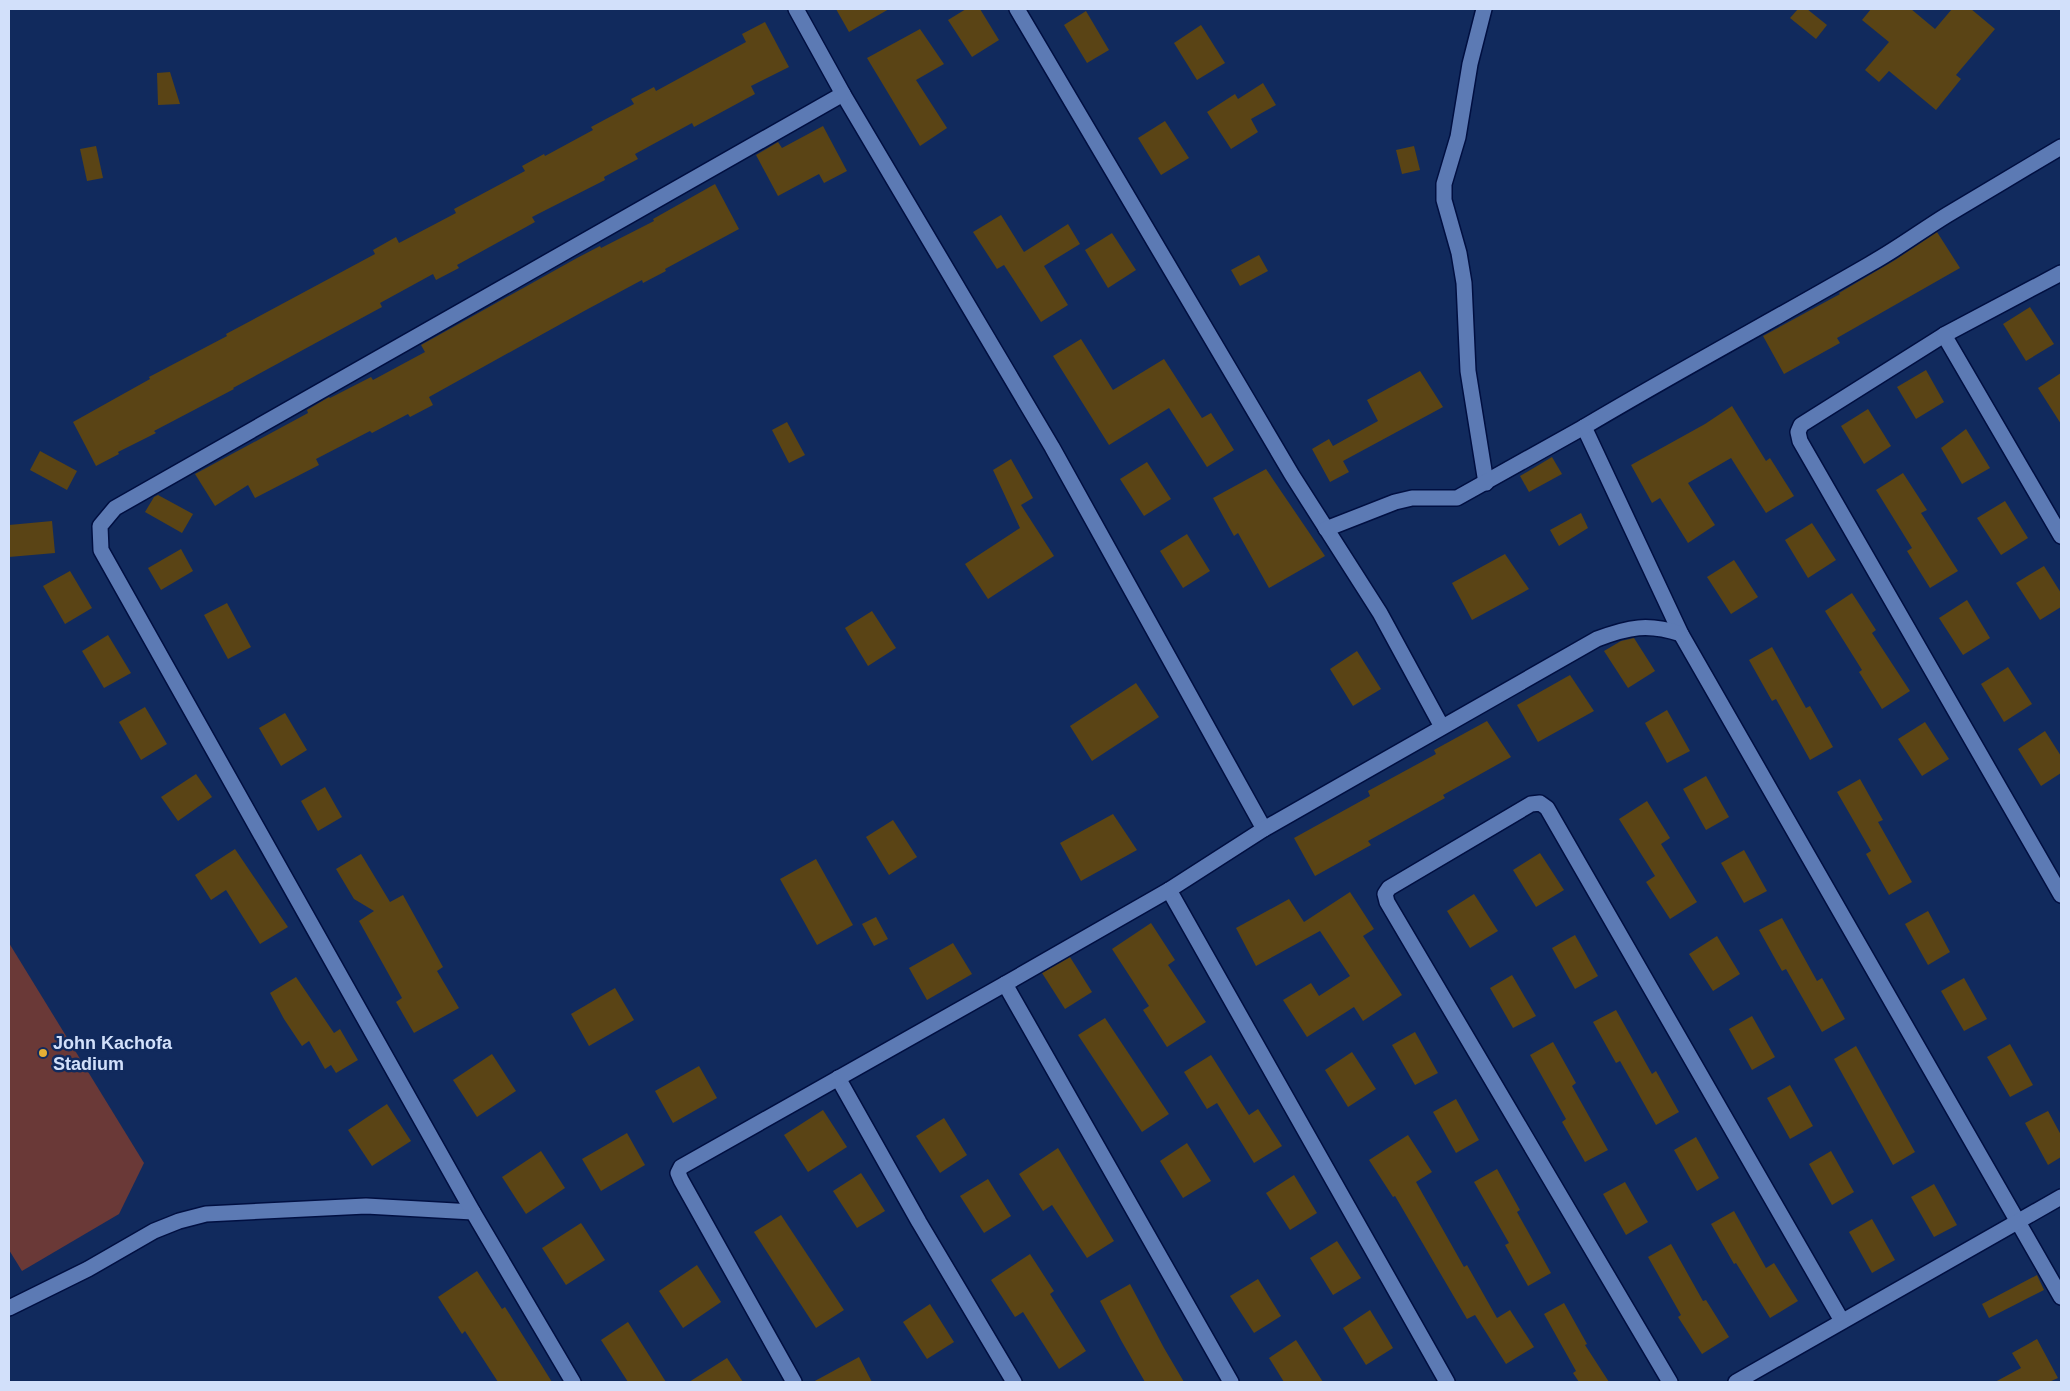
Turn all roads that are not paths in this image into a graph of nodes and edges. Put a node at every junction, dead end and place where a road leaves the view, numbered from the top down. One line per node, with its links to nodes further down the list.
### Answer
1 (796, 9): 4 (street)
2 (1017, 9): 10 (street)
3 (1484, 9): 9 (street)
4 (843, 94): 14 (street); 20 (street)
5 (2061, 147): 8 (street)
6 (2061, 273): 7 (street)
7 (1944, 335): 11 (street); 16 (street)
8 (1584, 427): 9 (street); 12 (street)
9 (1486, 483): 10 (street)
10 (1326, 529): 13 (street)
11 (2061, 536)
12 (1681, 634): 13 (street); 21 (street)
13 (1442, 727): 14 (street)
14 (1264, 829): 15 (street)
15 (1169, 890): 17 (street); 29 (street)
16 (2061, 895)
17 (1005, 984): 18 (street); 28 (street)
18 (838, 1078): 26 (street); 27 (street)
19 (2061, 1197): 21 (street)
20 (473, 1212): 23 (street); 25 (street)
21 (2019, 1221): 22 (street); 24 (street)
22 (2061, 1297)
23 (9, 1308)
24 (1842, 1321): 30 (street); 31 (street)
25 (572, 1382)
26 (794, 1382)
27 (1014, 1382)
28 (1231, 1382)
29 (1447, 1382)
30 (1670, 1382)
31 (1736, 1382)

